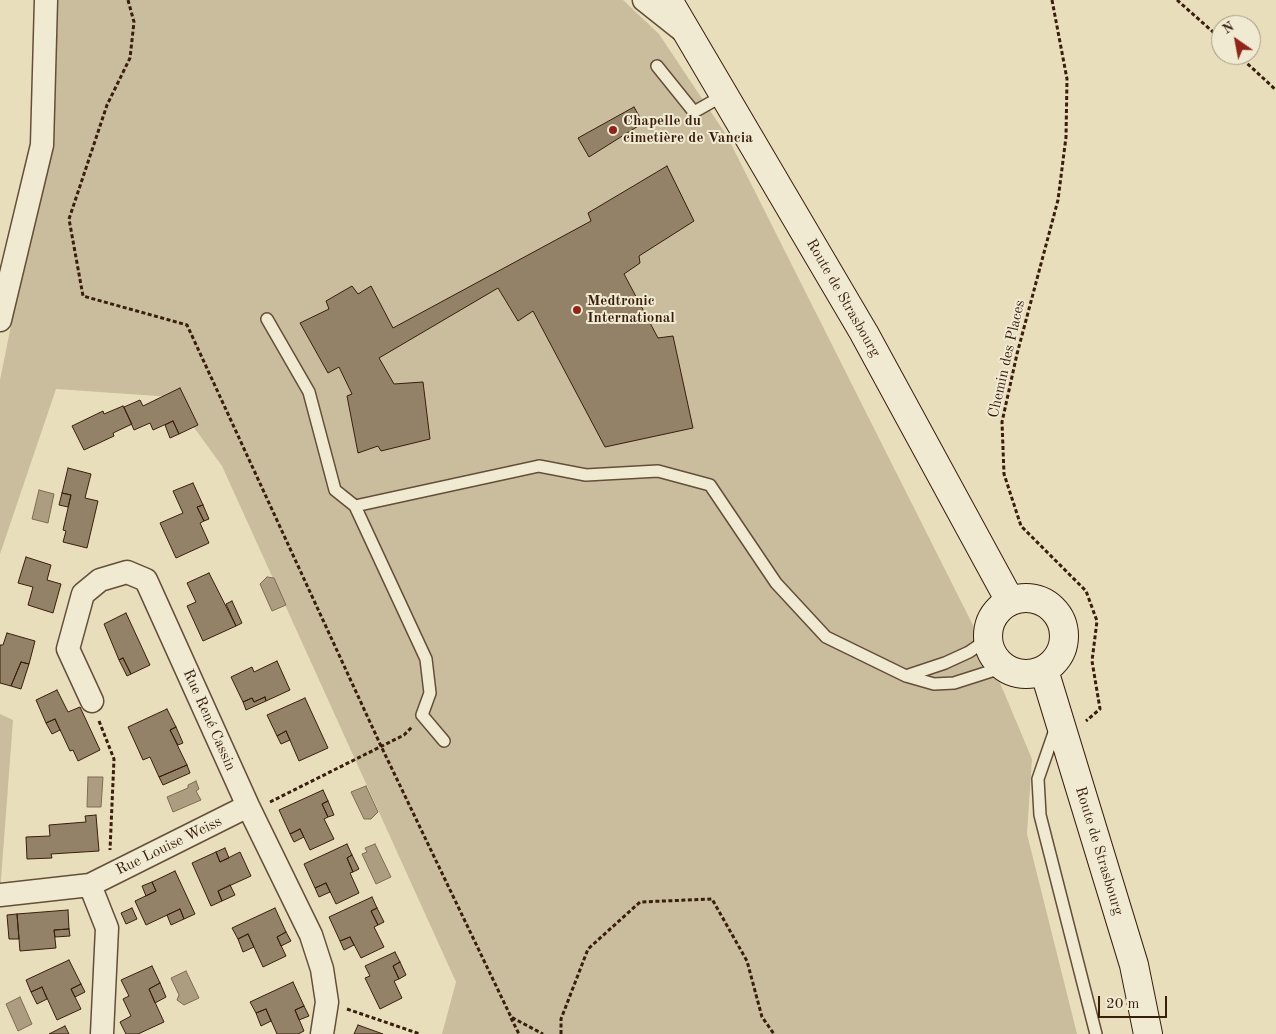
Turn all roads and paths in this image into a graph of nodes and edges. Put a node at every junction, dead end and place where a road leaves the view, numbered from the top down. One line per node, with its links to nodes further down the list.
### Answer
1 (46, 0): 13 (street)
2 (128, 0): 25 (path)
3 (644, 0): 8 (street)
4 (668, 0): 8 (main road, Route de Strasbourg)
5 (1052, 0): 23 (path, Chemin des Places)
6 (1177, 0): 7 (path)
7 (1211, 30)
8 (690, 36): 12 (main road, Route de Strasbourg)
9 (1249, 65): 11 (path)
10 (657, 66): 12 (lane)
11 (1276, 90)
12 (724, 95): 16 (main road, Route de Strasbourg)
13 (0, 320)
14 (268, 320): 15 (lane)
15 (355, 506): 20 (lane); 22 (lane)
16 (1010, 600): 17 (main road); 19 (main road)
17 (988, 639): 18 (main road); 20 (lane)
18 (1004, 667): 19 (main road); 20 (lane)
19 (1044, 670): 23 (main road, Route de Strasbourg)
20 (906, 676)
21 (92, 701): 26 (street, Rue René Cassin); 27 (path)
22 (422, 715): 24 (lane); 25 (path)
23 (1061, 730): 39 (lane); 40 (main road, Route de Strasbourg)
24 (444, 741)
25 (382, 746): 26 (path); 31 (path)
26 (248, 806): 27 (street, Rue Louise Weiss); 30 (street, Rue René Cassin)
27 (119, 871): 28 (street, Rue Louise Weiss)
28 (90, 885): 29 (street, Rue Louise Weiss); 32 (street)
29 (0, 895)
30 (327, 1002): 33 (street, Rue René Cassin); 34 (path)
31 (511, 1017): 35 (path); 36 (path)
32 (102, 1034)
33 (322, 1034)
34 (420, 1034)
35 (519, 1034)
36 (543, 1034)
37 (560, 1034): 38 (path)
38 (774, 1034)
39 (1096, 1034)
40 (1148, 1034)

